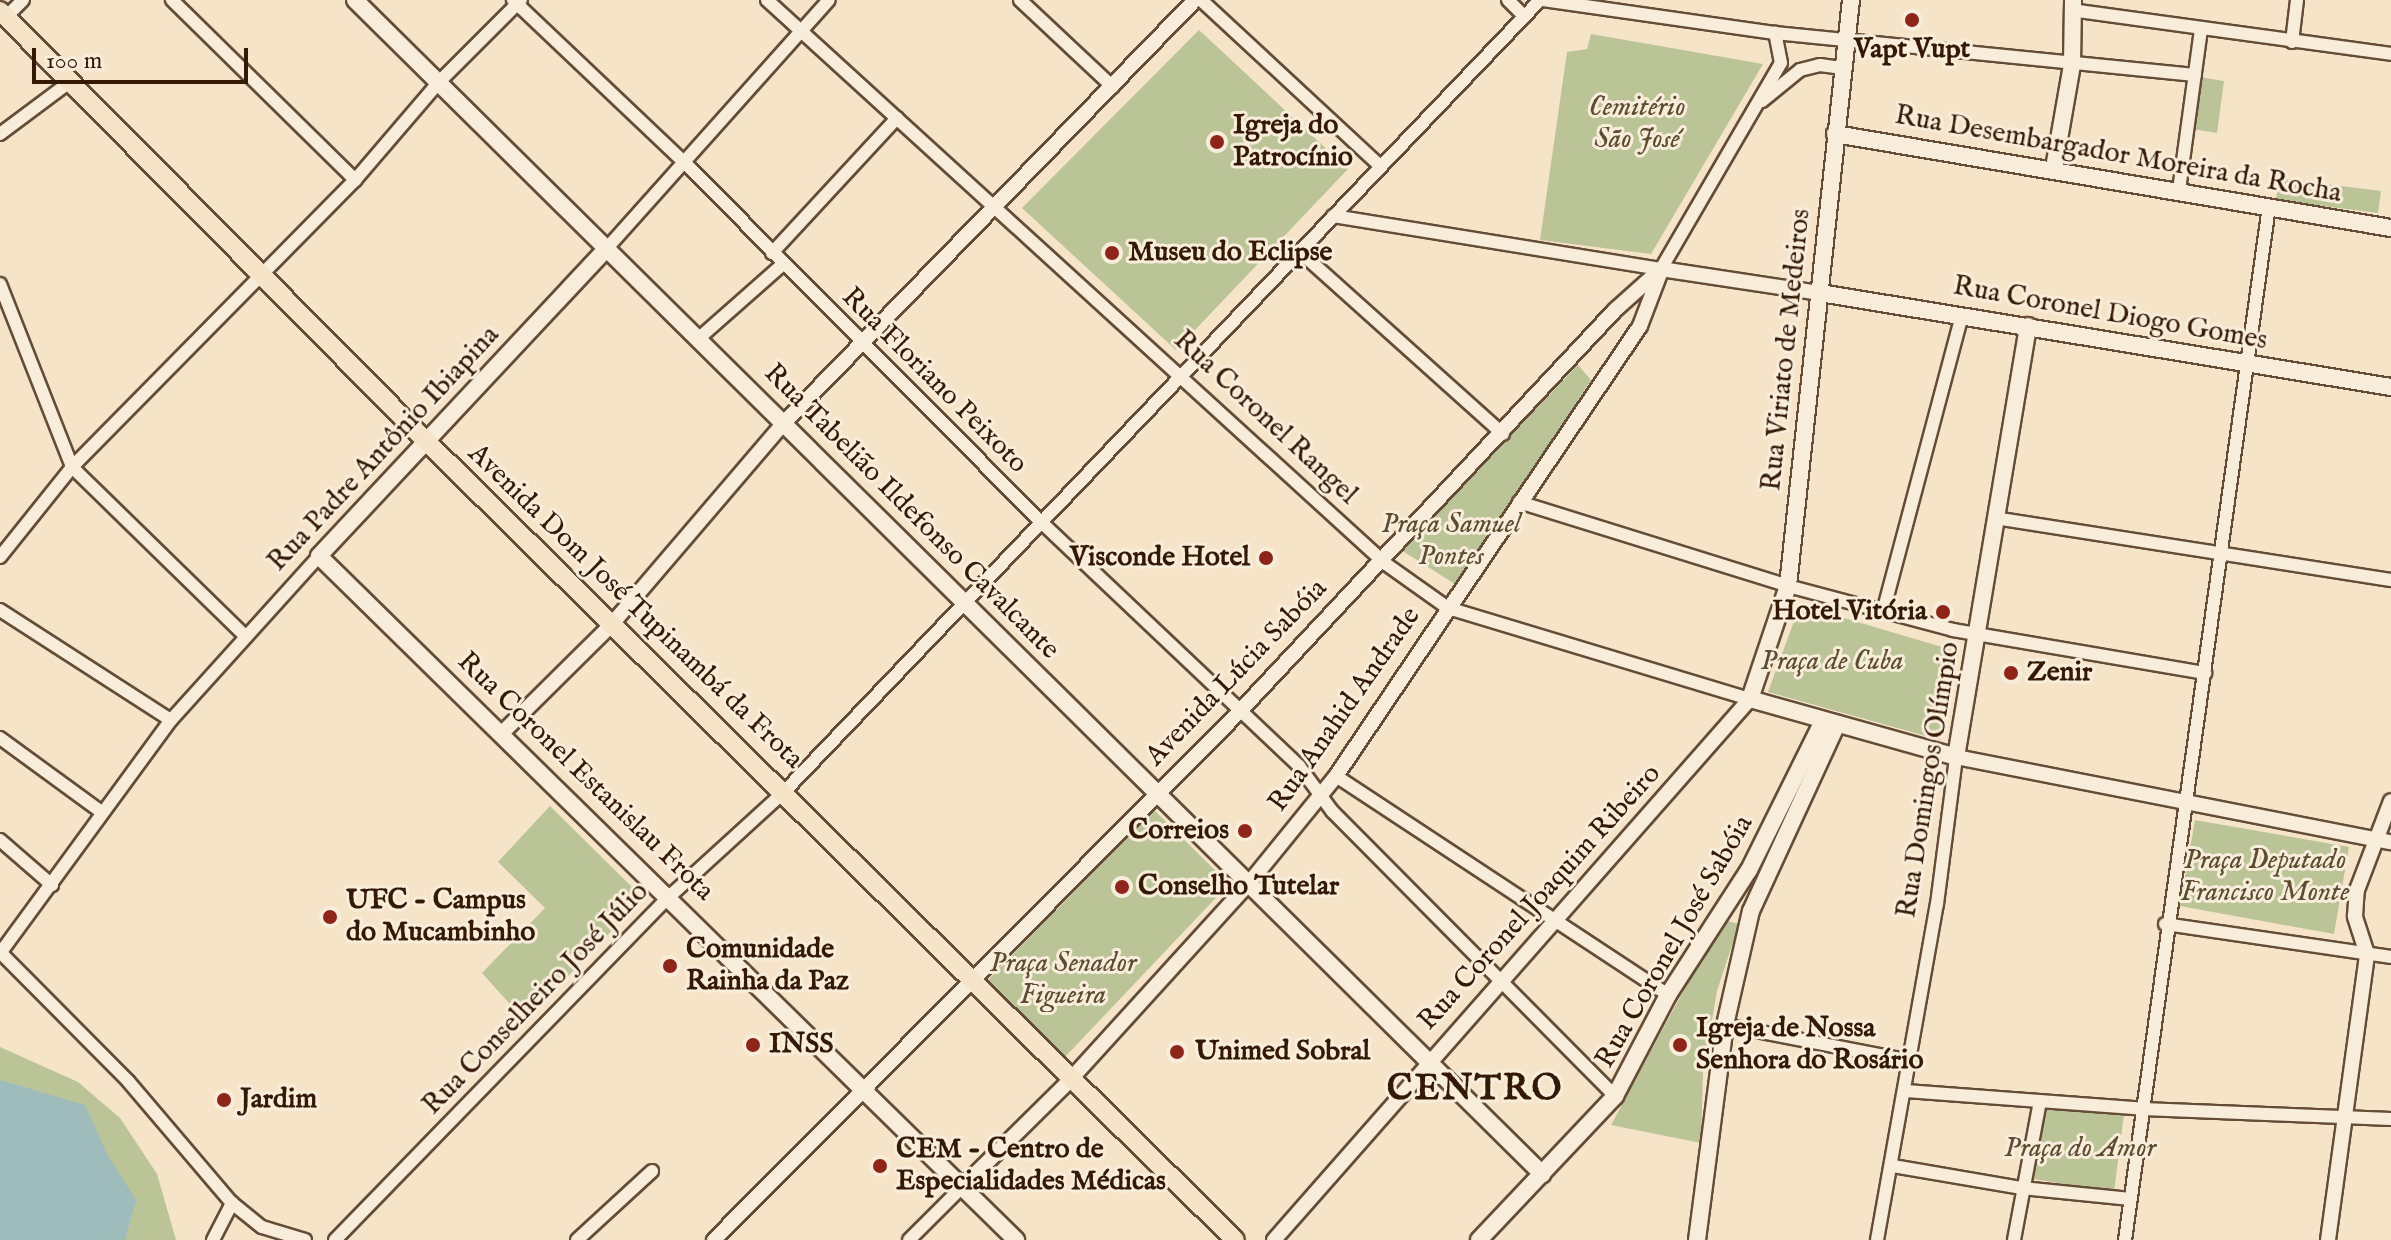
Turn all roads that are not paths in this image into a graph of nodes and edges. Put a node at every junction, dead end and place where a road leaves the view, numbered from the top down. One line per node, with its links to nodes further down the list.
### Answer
1 (23, 0): 15 (street)
2 (172, 0): 36 (street)
3 (355, 0): 27 (main road, Rua Tabelião Ildefonso Cavalcante)
4 (767, 0): 17 (street, Rua Coronel Rangel)
5 (829, 0): 17 (street, Rua Padre Antônio Ibiapina)
6 (1020, 0): 28 (street)
7 (1195, 0): 28 (street)
8 (1201, 0): 34 (street)
9 (1508, 0): 16 (street)
10 (1542, 0): 16 (street, Rua Conselheiro José Júlio); 19 (street)
11 (1851, 0): 20 (main road, Rua Viriato de Medeiros)
12 (2297, 0): 21 (street)
13 (517, 1): 27 (street); 33 (street, Rua Floriano Peixoto)
14 (2072, 5): 18 (street); 23 (main road)
15 (3, 14): 26 (main road, Avenida Dom José Tupinambá da Frota)
16 (1524, 16): 34 (street, Rua Conselheiro José Júlio)
17 (801, 30): 30 (street, Rua Coronel Rangel); 33 (street, Rua Padre Antônio Ibiapina)
18 (2201, 30): 21 (street); 25 (street)
19 (1775, 33): 20 (street); 29 (street, Avenida Lúcia Sabóia)
20 (1846, 39): 23 (street); 24 (main road, Rua Viriato de Medeiros)
21 (2292, 42): 22 (street)
22 (2391, 54)
23 (2072, 65): 25 (street); 35 (main road)
24 (1841, 68): 29 (street, Avenida Lúcia Sabóia); 32 (main road, Rua Viriato de Medeiros)
25 (2195, 75): 37 (street)
26 (71, 81): 31 (street); 47 (main road, Avenida Dom José Tupinambá da Frota)
27 (438, 83): 36 (street); 42 (main road, Rua Tabelião Ildefonso Cavalcante)
28 (1113, 87): 39 (street)
29 (1754, 108): 46 (street, Avenida Lúcia Sabóia)
30 (897, 118): 39 (street, Rua Coronel Rangel); 44 (street)
31 (0, 134)
32 (1835, 134): 35 (main road, Rua Desembargador Moreira da Rocha); 49 (main road, Rua Viriato de Medeiros)
33 (686, 164): 42 (street, Rua Padre Antônio Ibiapina); 44 (street, Rua Floriano Peixoto)
34 (1380, 166): 40 (street, Rua Conselheiro José Júlio)
35 (2054, 168): 37 (main road, Rua Desembargador Moreira da Rocha)
36 (355, 180): 47 (street)
37 (2179, 190): 38 (main road, Rua Desembargador Moreira da Rocha)
38 (2269, 206): 41 (main road, Rua Desembargador Moreira da Rocha); 58 (street)
39 (995, 207): 57 (street); 59 (street, Rua Coronel Rangel)
40 (1333, 216): 43 (street, Rua Conselheiro José Júlio); 46 (street)
41 (2391, 228)
42 (608, 247): 56 (main road, Rua Tabelião Ildefonso Cavalcante); 63 (main road, Rua Padre Antônio Ibiapina)
43 (1299, 251): 59 (street, Rua Conselheiro José Júlio); 62 (street)
44 (772, 253): 45 (street, Rua Floriano Peixoto)
45 (783, 264): 56 (street); 57 (street, Rua Floriano Peixoto)
46 (1661, 269): 49 (street); 51 (street, Avenida Lúcia Sabóia); 54 (street, Rua Anahid Andrade)
47 (262, 272): 63 (main road, Avenida Dom José Tupinambá da Frota); 64 (street)
48 (0, 284): 50 (street)
49 (1820, 293): 52 (main road, Rua Coronel Diogo Gomes); 73 (main road, Rua Viriato de Medeiros)
50 (12, 310): 53 (street); 64 (street)
51 (1615, 310): 54 (street); 62 (street, Avenida Lúcia Sabóia)
52 (1962, 315): 55 (main road, Rua Coronel Diogo Gomes); 77 (street)
53 (0, 321)
54 (1640, 326): 65 (street, Rua Anahid Andrade)
55 (2028, 326): 58 (main road, Rua Coronel Diogo Gomes); 66 (main road, Rua Domingos Olímpio)
56 (698, 339): 61 (main road, Rua Tabelião Ildefonso Cavalcante)
57 (864, 344): 61 (street); 67 (street, Rua Floriano Peixoto)
58 (2249, 365): 60 (main road, Rua Coronel Diogo Gomes); 68 (street)
59 (1179, 373): 67 (street, Rua Conselheiro José Júlio); 71 (street, Rua Coronel Rangel)
60 (2391, 387)
61 (783, 424): 74 (main road, Rua Tabelião Ildefonso Cavalcante); 78 (street)
62 (1503, 434): 71 (street, Avenida Lúcia Sabóia)
63 (425, 440): 69 (main road, Rua Padre Antônio Ibiapina); 78 (main road, Avenida Dom José Tupinambá da Frota)
64 (72, 467): 70 (street); 80 (street)
65 (1519, 502): 73 (street); 75 (street, Rua Anahid Andrade)
66 (1995, 518): 68 (street); 79 (main road, Rua Domingos Olímpio)
67 (1039, 520): 74 (street, Rua Conselheiro José Júlio); 83 (street, Rua Floriano Peixoto)
68 (2223, 553): 72 (street); 81 (street)
69 (319, 556): 80 (street, Rua Padre Antônio Ibiapina); 86 (main road, Rua Coronel Estanislau Frota)
70 (0, 557)
71 (1380, 560): 75 (street, Rua Coronel Rangel); 83 (street, Avenida Lúcia Sabóia)
72 (2391, 580)
73 (1788, 586): 77 (street); 82 (main road, Rua Viriato de Medeiros)
74 (964, 601): 90 (street, Rua Conselheiro José Júlio); 91 (main road, Rua Tabelião Ildefonso Cavalcante)
75 (1448, 608): 82 (street, Rua Coronel Rangel); 89 (street, Rua Anahid Andrade)
76 (0, 610): 84 (street)
77 (1883, 612): 79 (street)
78 (612, 624): 86 (street); 90 (main road, Avenida Dom José Tupinambá da Frota)
79 (1977, 636): 81 (street); 88 (main road, Rua Domingos Olímpio)
80 (246, 637): 84 (street, Rua Padre Antônio Ibiapina)
81 (2205, 673): 93 (street)
82 (1750, 699): 85 (main road, Rua Coronel Rangel); 101 (street, Rua Coronel Joaquim Ribeiro)
83 (1241, 710): 91 (street, Avenida Lúcia Sabóia); 92 (street, Rua Floriano Peixoto)
84 (171, 720): 95 (street, Rua Padre Antônio Ibiapina)
85 (1830, 722): 88 (main road, Rua Coronel Rangel); 108 (main road, Rua Coronel José Sabóia); 109 (main road)
86 (503, 732): 100 (main road, Rua Coronel Estanislau Frota)
87 (0, 738): 95 (street)
88 (1956, 757): 93 (street); 111 (street, Rua Domingos Olímpio)
89 (1336, 776): 92 (street, Rua Anahid Andrade); 101 (street)
90 (784, 792): 100 (street, Rua Conselheiro José Júlio); 107 (main road, Avenida Dom José Tupinambá da Frota)
91 (1157, 793): 98 (main road, Rua Tabelião Ildefonso Cavalcante); 107 (street, Avenida Lúcia Sabóia)
92 (1322, 795): 98 (street, Rua Anahid Andrade); 106 (street, Rua Floriano Peixoto)
93 (2186, 800): 97 (street); 102 (street)
94 (2391, 801): 97 (street)
95 (100, 811): 99 (street, Rua Padre Antônio Ibiapina)
96 (0, 840): 99 (street)
97 (2384, 841): 104 (street)
98 (1250, 882): 110 (main road, Rua Tabelião Ildefonso Cavalcante); 112 (street, Rua Anahid Andrade)
99 (52, 885): 103 (street, Rua Padre Antônio Ibiapina)
100 (670, 896): 113 (main road, Rua Coronel Estanislau Frota); 129 (street, Rua Conselheiro José Júlio)
101 (1557, 922): 106 (street, Rua Coronel Joaquim Ribeiro); 108 (street)
102 (2165, 924): 104 (street); 117 (street)
103 (0, 952): 126 (street)
104 (2367, 954): 105 (street); 118 (street)
105 (2391, 957)
106 (1504, 982): 110 (street, Rua Coronel Joaquim Ribeiro); 115 (street, Rua Floriano Peixoto)
107 (973, 983): 112 (main road, Avenida Dom José Tupinambá da Frota); 113 (street, Avenida Lúcia Sabóia)
108 (1668, 995): 115 (main road, Rua Coronel José Sabóia)
109 (1725, 1025): 111 (street); 137 (main road)
110 (1432, 1060): 122 (main road, Rua Tabelião Ildefonso Cavalcante); 135 (street, Rua Coronel Joaquim Ribeiro)
111 (1911, 1061): 114 (street, Rua Domingos Olímpio)
112 (1069, 1081): 123 (street, Rua Anahid Andrade); 134 (main road, Avenida Dom José Tupinambá da Frota)
113 (862, 1090): 123 (main road, Rua Coronel Estanislau Frota); 131 (street, Avenida Lúcia Sabóia)
114 (1906, 1091): 116 (street); 120 (street, Rua Domingos Olímpio)
115 (1615, 1096): 122 (main road, Rua Coronel José Sabóia)
116 (2040, 1101): 117 (street); 124 (street)
117 (2143, 1109): 118 (street); 125 (street)
118 (2344, 1117): 119 (street); 141 (street)
119 (2391, 1119)
120 (1893, 1166): 124 (street); 138 (street, Rua Domingos Olímpio)
121 (652, 1171): 130 (street)
122 (1542, 1174): 136 (main road, Rua Coronel José Sabóia)
123 (961, 1188): 132 (street, Rua Anahid Andrade); 133 (main road, Rua Coronel Estanislau Frota)
124 (2022, 1188): 125 (street); 139 (street)
125 (2130, 1199): 140 (street)
126 (232, 1203): 127 (street); 128 (street)
127 (213, 1240)
128 (305, 1240)
129 (335, 1240)
130 (577, 1240)
131 (714, 1240)
132 (909, 1240)
133 (1016, 1240)
134 (1235, 1240)
135 (1274, 1240)
136 (1479, 1240)
137 (1697, 1240)
138 (1877, 1240)
139 (2014, 1240)
140 (2125, 1240)
141 (2328, 1240)

